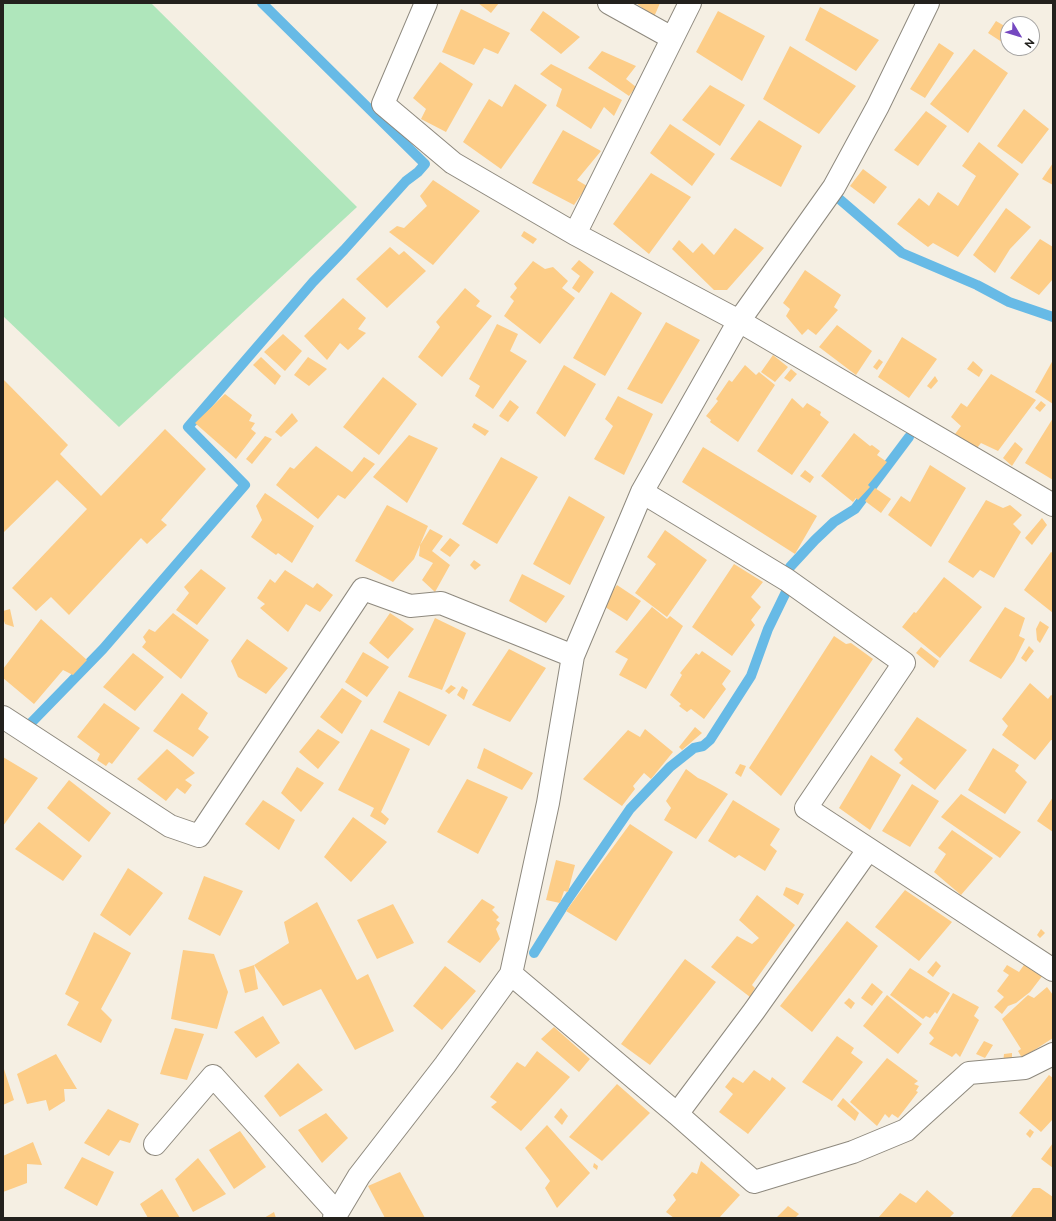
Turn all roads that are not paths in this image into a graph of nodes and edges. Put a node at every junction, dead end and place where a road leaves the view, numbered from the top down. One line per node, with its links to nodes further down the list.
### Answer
1 (426, 3): 6 (street)
2 (609, 3): 5 (street)
3 (690, 3): 5 (street)
4 (928, 3): 7 (street)
5 (672, 38): 6 (street)
6 (575, 234): 7 (street)
7 (739, 321): 8 (street); 9 (street)
8 (642, 492): 10 (street); 12 (street)
9 (1053, 505)
10 (573, 656): 11 (street); 14 (street)
11 (3, 717)
12 (868, 850): 13 (street); 16 (street)
13 (1053, 970)
14 (511, 974): 16 (street); 18 (street)
15 (1053, 1054): 16 (street)
16 (677, 1114)
17 (155, 1144): 18 (street)
18 (335, 1216)

